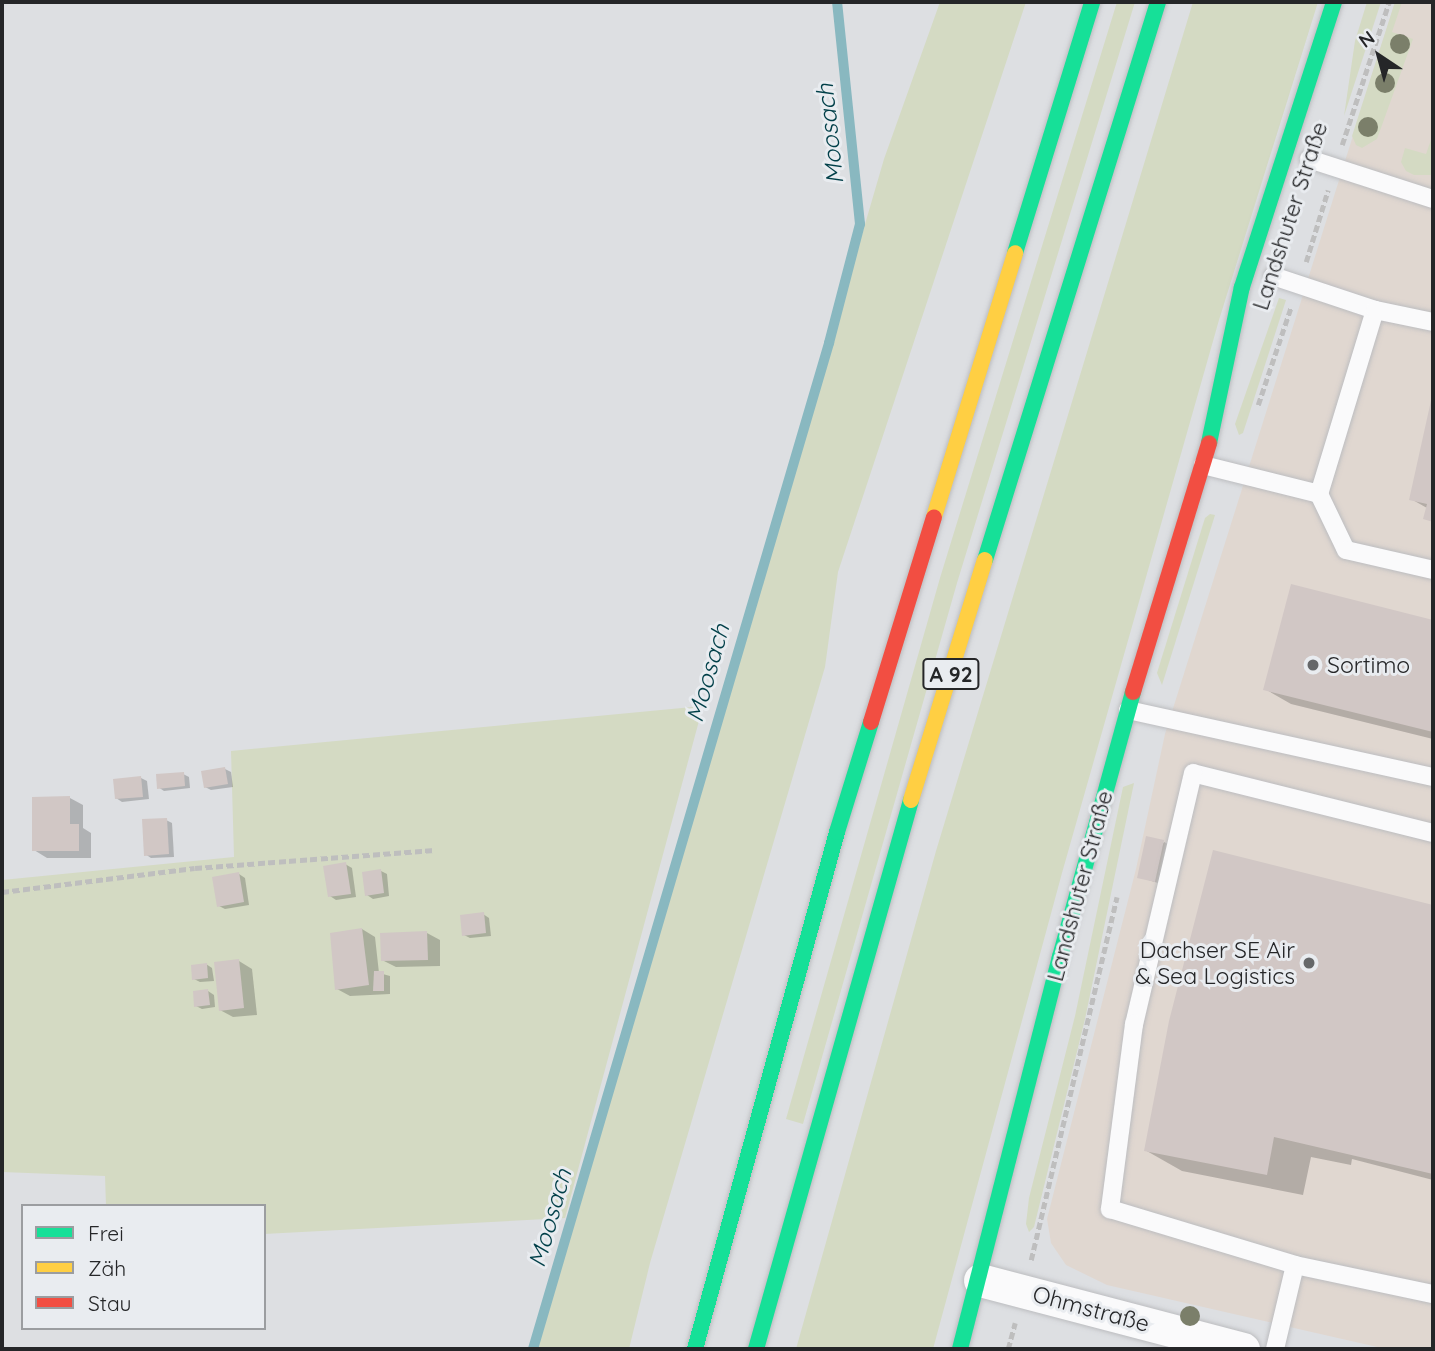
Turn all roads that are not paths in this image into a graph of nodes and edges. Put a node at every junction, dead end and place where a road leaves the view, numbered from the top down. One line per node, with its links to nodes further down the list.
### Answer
1 (1092, 2): 21 (main road, A 92)
2 (1158, 2): 22 (main road, A 92)
3 (1334, 2): 11 (main road, Landshuter Straße)
4 (1309, 159): 5 (lane)
5 (1433, 199)
6 (1275, 270): 7 (main road, Landshuter Straße); 8 (lane)
7 (1267, 297)
8 (1375, 310): 9 (lane); 13 (lane)
9 (1433, 323)
10 (1246, 349): 11 (main road, Landshuter Straße)
11 (1214, 427): 12 (main road, Landshuter Straße)
12 (1203, 465): 13 (lane); 15 (main road, Landshuter Straße)
13 (1319, 494): 14 (lane)
14 (1433, 570)
15 (1128, 710): 16 (lane); 19 (main road, Landshuter Straße)
16 (1433, 777)
17 (1433, 833): 18 (lane)
18 (1295, 1265): 20 (lane); 25 (lane)
19 (980, 1280): 23 (main road, Landshuter Straße); 24 (street, Ohmstraße)
20 (1433, 1294)
21 (695, 1349)
22 (756, 1349)
23 (960, 1349)
24 (1243, 1349)
25 (1275, 1349)

